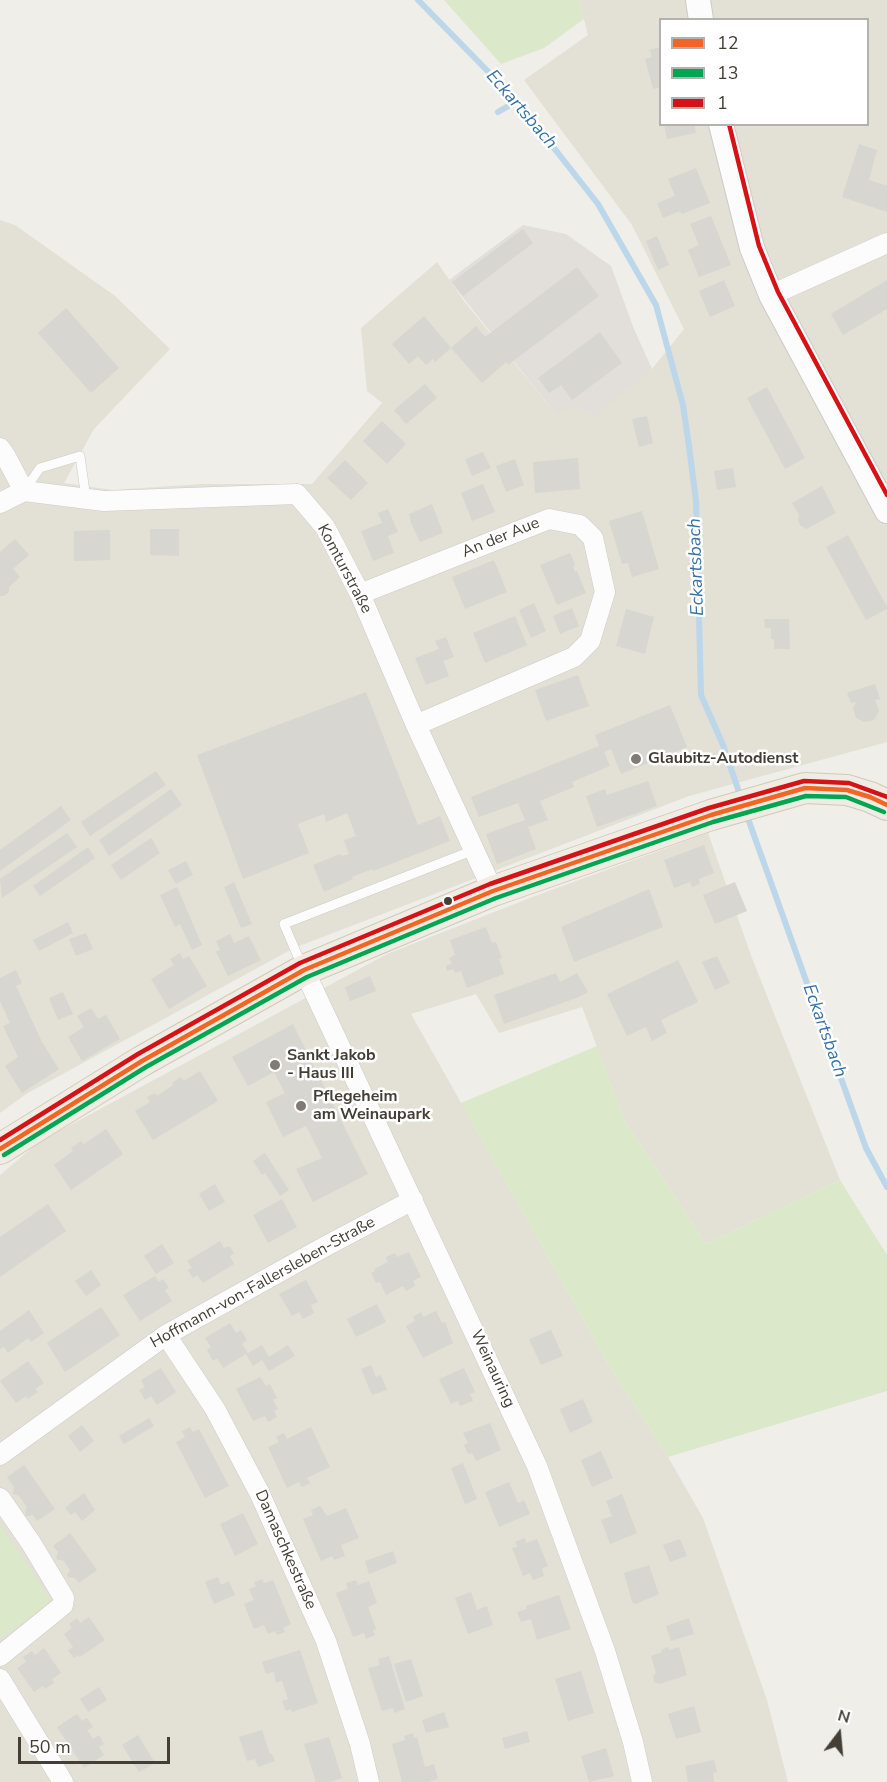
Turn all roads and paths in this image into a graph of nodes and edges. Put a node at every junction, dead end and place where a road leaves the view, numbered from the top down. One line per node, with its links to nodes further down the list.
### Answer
1 (698, 0): 2 (street)
2 (701, 18)
3 (722, 126): 5 (street)
4 (887, 243): 5 (street)
5 (771, 295): 10 (street)
6 (0, 448): 7 (street)
7 (24, 491): 8 (street, Komturstraße); 8 (lane); 9 (street)
8 (86, 499): 11 (street, Komturstraße)
9 (0, 503)
10 (887, 511)
11 (360, 594): 12 (street, Komturstraße); 12 (street, An der Aue)
12 (416, 725): 14 (street, Komturstraße)
13 (887, 806): 15 (main road)
14 (474, 850): 15 (street, Komturstraße); 16 (lane)
15 (493, 891): 16 (main road)
16 (304, 970): 17 (main road); 18 (street, Weinauring)
17 (0, 1149)
18 (413, 1200): 19 (street, Hoffmann-von-Fallersleben-Straße); 26 (street, Weinauring)
19 (166, 1335): 20 (street, Hoffmann-von-Fallersleben-Straße); 25 (street, Damaschkestraße)
20 (0, 1455)
21 (0, 1498): 22 (street)
22 (0, 1656)
23 (0, 1679): 24 (street)
24 (63, 1782)
25 (369, 1782)
26 (642, 1782)

